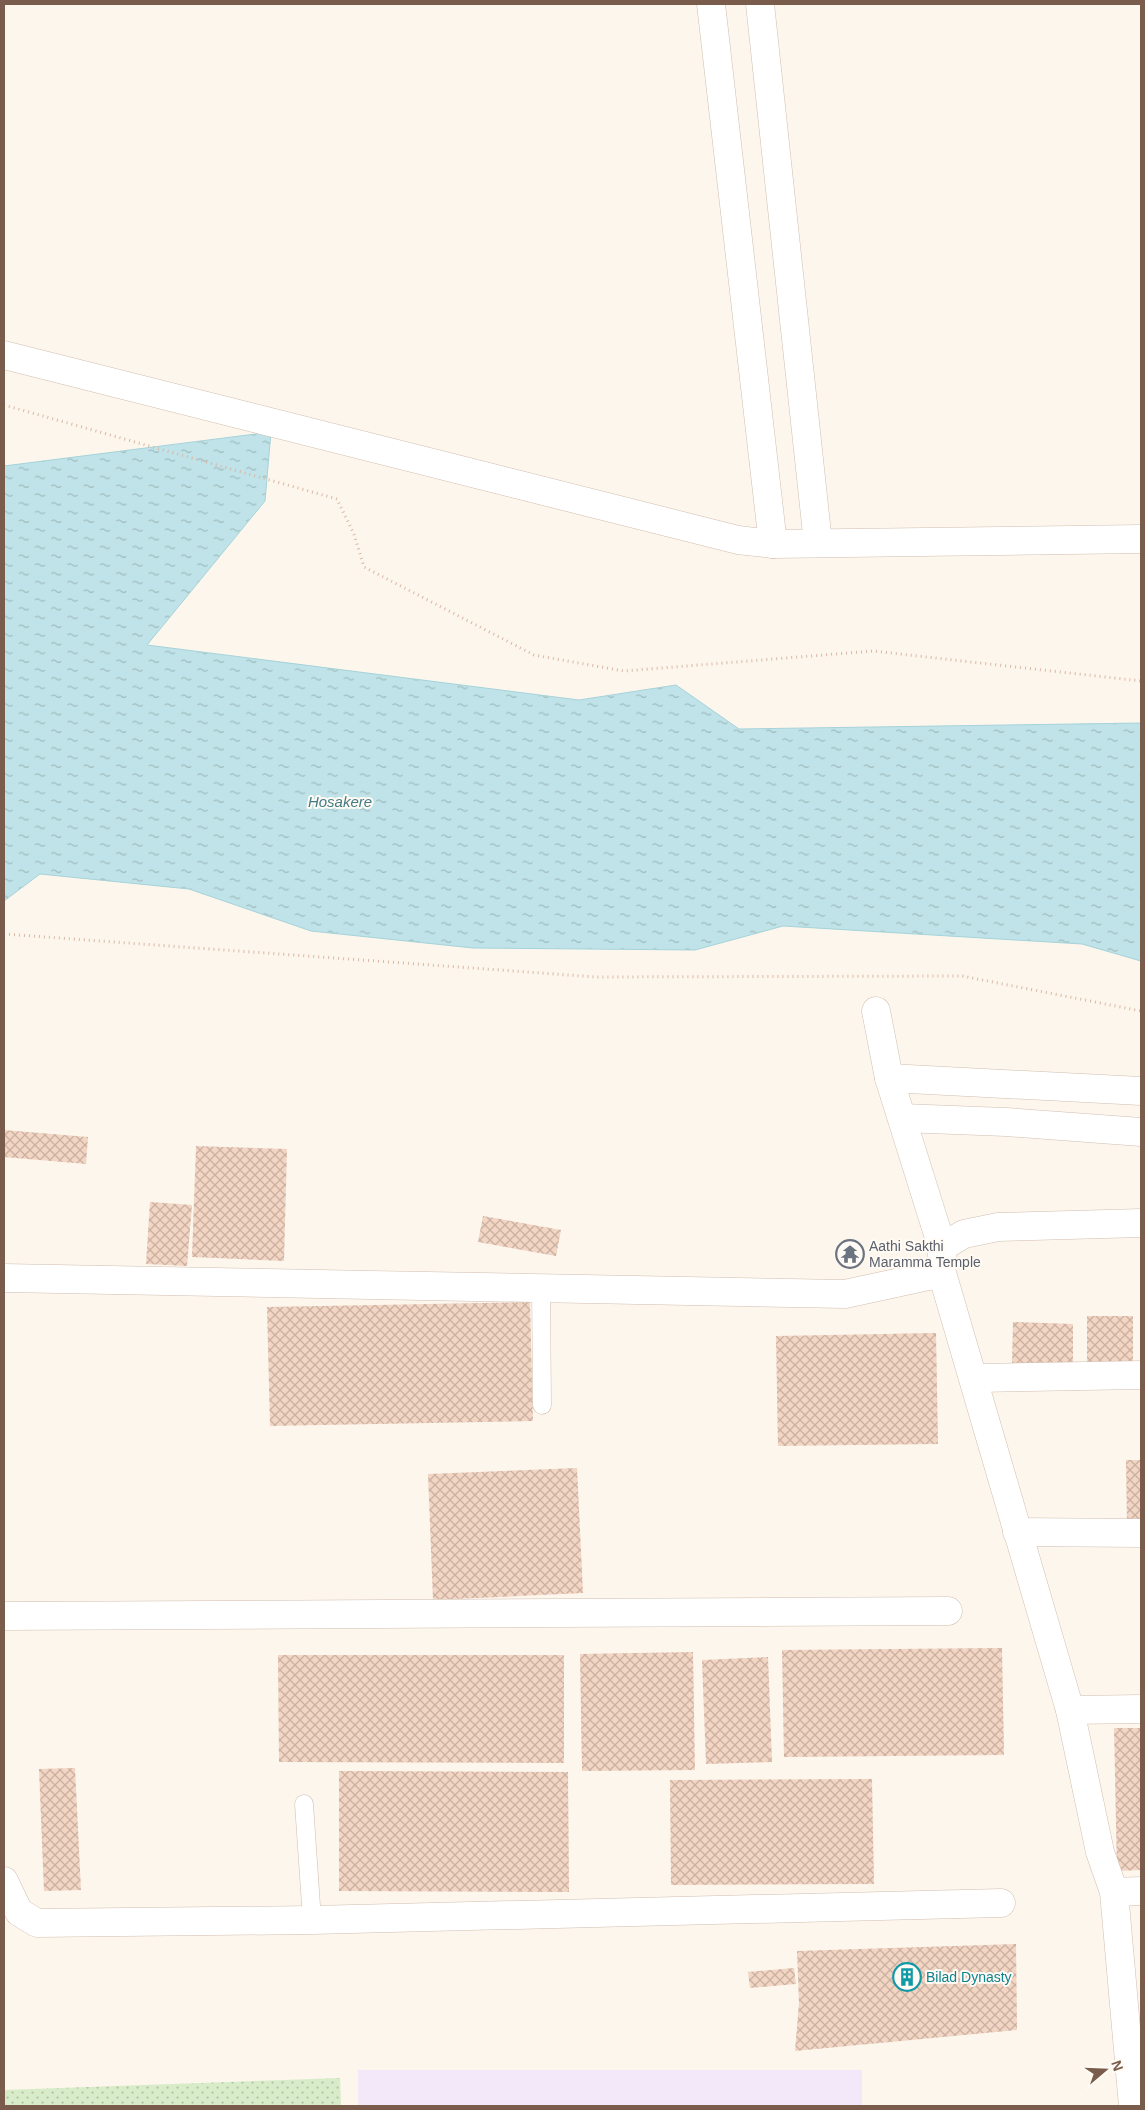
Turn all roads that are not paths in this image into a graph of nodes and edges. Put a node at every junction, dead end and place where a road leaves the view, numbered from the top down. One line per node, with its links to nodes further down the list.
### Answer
1 (711, 4): 6 (street)
2 (760, 4): 5 (street)
3 (4, 355): 6 (street)
4 (1141, 539): 5 (street)
5 (818, 543): 6 (street)
6 (773, 544)
7 (876, 1011): 8 (street)
8 (889, 1078): 9 (street); 10 (street)
9 (1141, 1091)
10 (902, 1118): 11 (street); 13 (street)
11 (1141, 1132)
12 (1141, 1223): 13 (street)
13 (942, 1260): 15 (street); 16 (street)
14 (4, 1278): 15 (street)
15 (541, 1288): 18 (lane)
16 (972, 1374): 17 (street); 19 (street)
17 (1141, 1375)
18 (542, 1405)
19 (1017, 1532): 20 (street); 24 (street)
20 (1141, 1533)
21 (948, 1610): 22 (street)
22 (4, 1616)
23 (1141, 1709): 24 (street)
24 (1070, 1710): 28 (street)
25 (304, 1804): 31 (lane)
26 (4, 1881): 30 (street)
27 (1141, 1891): 28 (street)
28 (1114, 1892): 32 (street)
29 (1001, 1903): 31 (street)
30 (11, 1913): 31 (street)
31 (312, 1920)
32 (1136, 2102)

